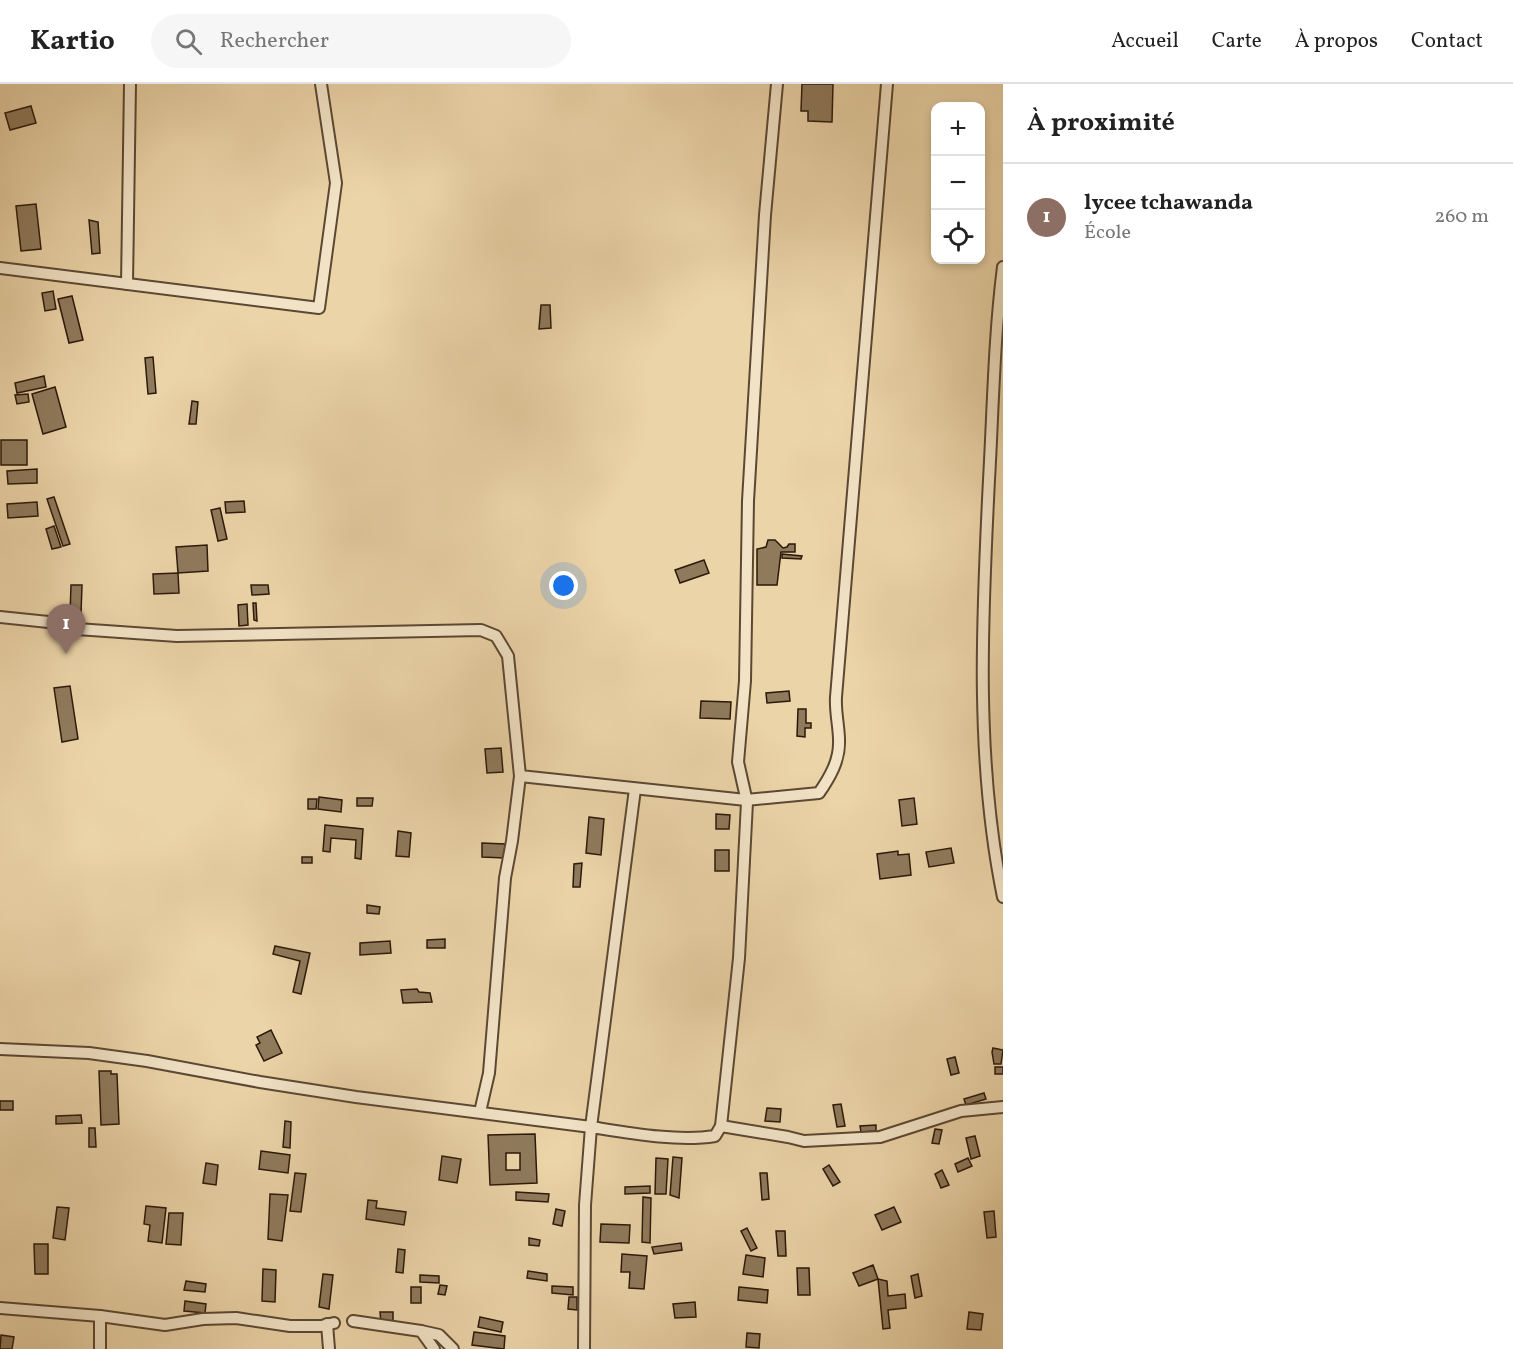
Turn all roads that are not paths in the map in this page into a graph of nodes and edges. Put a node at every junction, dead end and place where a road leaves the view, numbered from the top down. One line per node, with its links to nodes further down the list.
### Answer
1 (130, 84): 7 (street)
2 (321, 84): 7 (street)
3 (777, 84): 11 (street)
4 (887, 84): 11 (street)
5 (1003, 267): 12 (street)
6 (0, 268): 7 (street)
7 (127, 284)
8 (0, 617): 9 (street)
9 (520, 776): 10 (street); 15 (street)
10 (635, 789): 11 (street); 17 (street)
11 (746, 800): 16 (street)
12 (1003, 897)
13 (0, 1049): 15 (street)
14 (1003, 1107): 16 (street)
15 (480, 1112): 17 (street)
16 (721, 1126): 17 (street)
17 (591, 1127): 26 (street)
18 (0, 1308): 19 (street)
19 (100, 1316): 22 (street); 23 (street)
20 (353, 1322): 21 (street)
21 (422, 1331): 24 (street); 25 (street)
22 (100, 1349)
23 (329, 1349)
24 (434, 1349)
25 (453, 1349)
26 (584, 1349)

